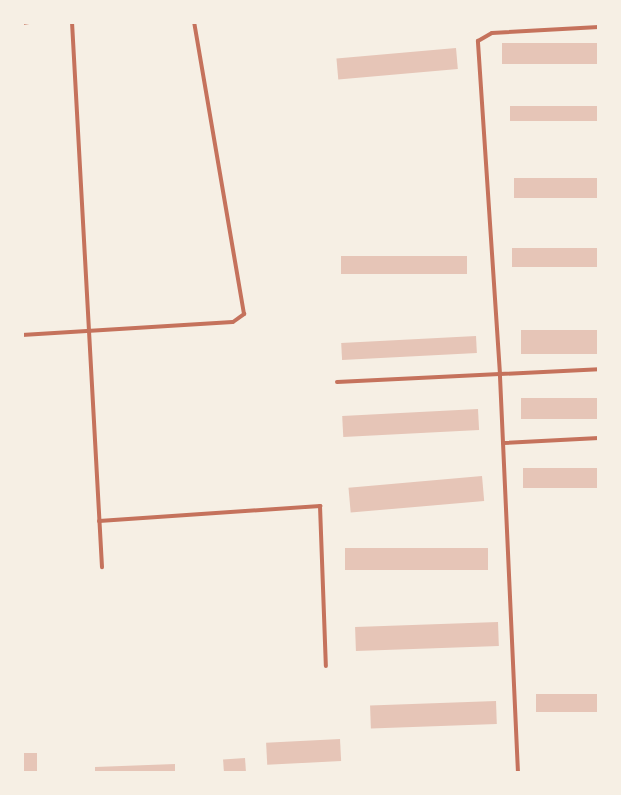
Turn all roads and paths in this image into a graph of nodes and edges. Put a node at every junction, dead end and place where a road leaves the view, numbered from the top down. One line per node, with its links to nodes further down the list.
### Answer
1 (29, 22): 4 (lane)
2 (72, 22): 6 (lane)
3 (194, 22): 6 (lane)
4 (22, 23)
5 (599, 27): 9 (lane)
6 (89, 331): 7 (lane); 13 (lane)
7 (22, 335)
8 (599, 369): 9 (lane)
9 (500, 374): 10 (lane); 12 (lane)
10 (337, 382)
11 (599, 438): 12 (lane)
12 (503, 443): 16 (lane)
13 (99, 521): 14 (lane); 15 (lane)
14 (102, 567)
15 (326, 666)
16 (518, 773)

